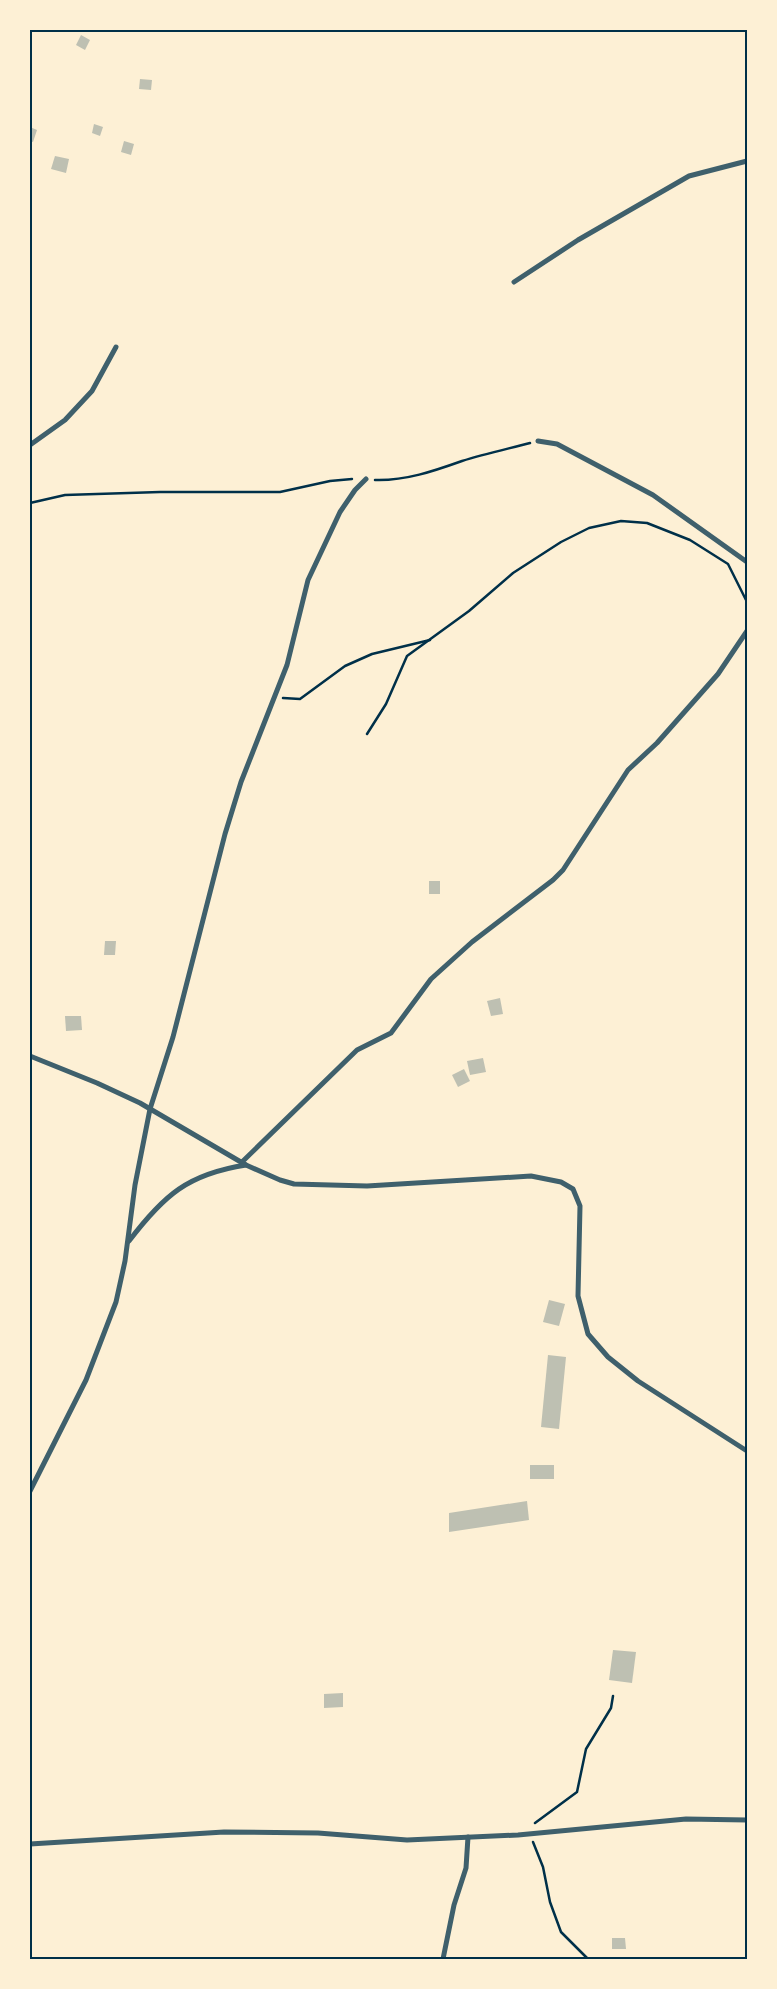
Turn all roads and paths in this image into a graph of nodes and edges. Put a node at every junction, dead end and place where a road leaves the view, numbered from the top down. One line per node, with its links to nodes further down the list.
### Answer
1 (747, 161): 2 (street)
2 (514, 282)
3 (116, 347): 5 (street)
4 (538, 441): 6 (path); 8 (street)
5 (30, 445)
6 (366, 479): 7 (path); 12 (street)
7 (30, 503)
8 (747, 562)
9 (747, 602): 11 (path)
10 (747, 631): 16 (street)
11 (431, 639): 12 (path); 13 (path)
12 (273, 698): 15 (street)
13 (367, 734)
14 (30, 1056): 15 (street)
15 (150, 1109): 16 (street); 17 (street)
16 (244, 1163): 17 (street); 18 (street)
17 (129, 1241): 19 (street)
18 (747, 1451)
19 (30, 1491)
20 (613, 1696): 22 (path)
21 (747, 1820): 23 (street)
22 (520, 1834): 23 (street); 24 (street)
23 (530, 1834): 27 (path)
24 (468, 1837): 25 (street); 26 (street)
25 (30, 1844)
26 (443, 1959)
27 (588, 1959)

